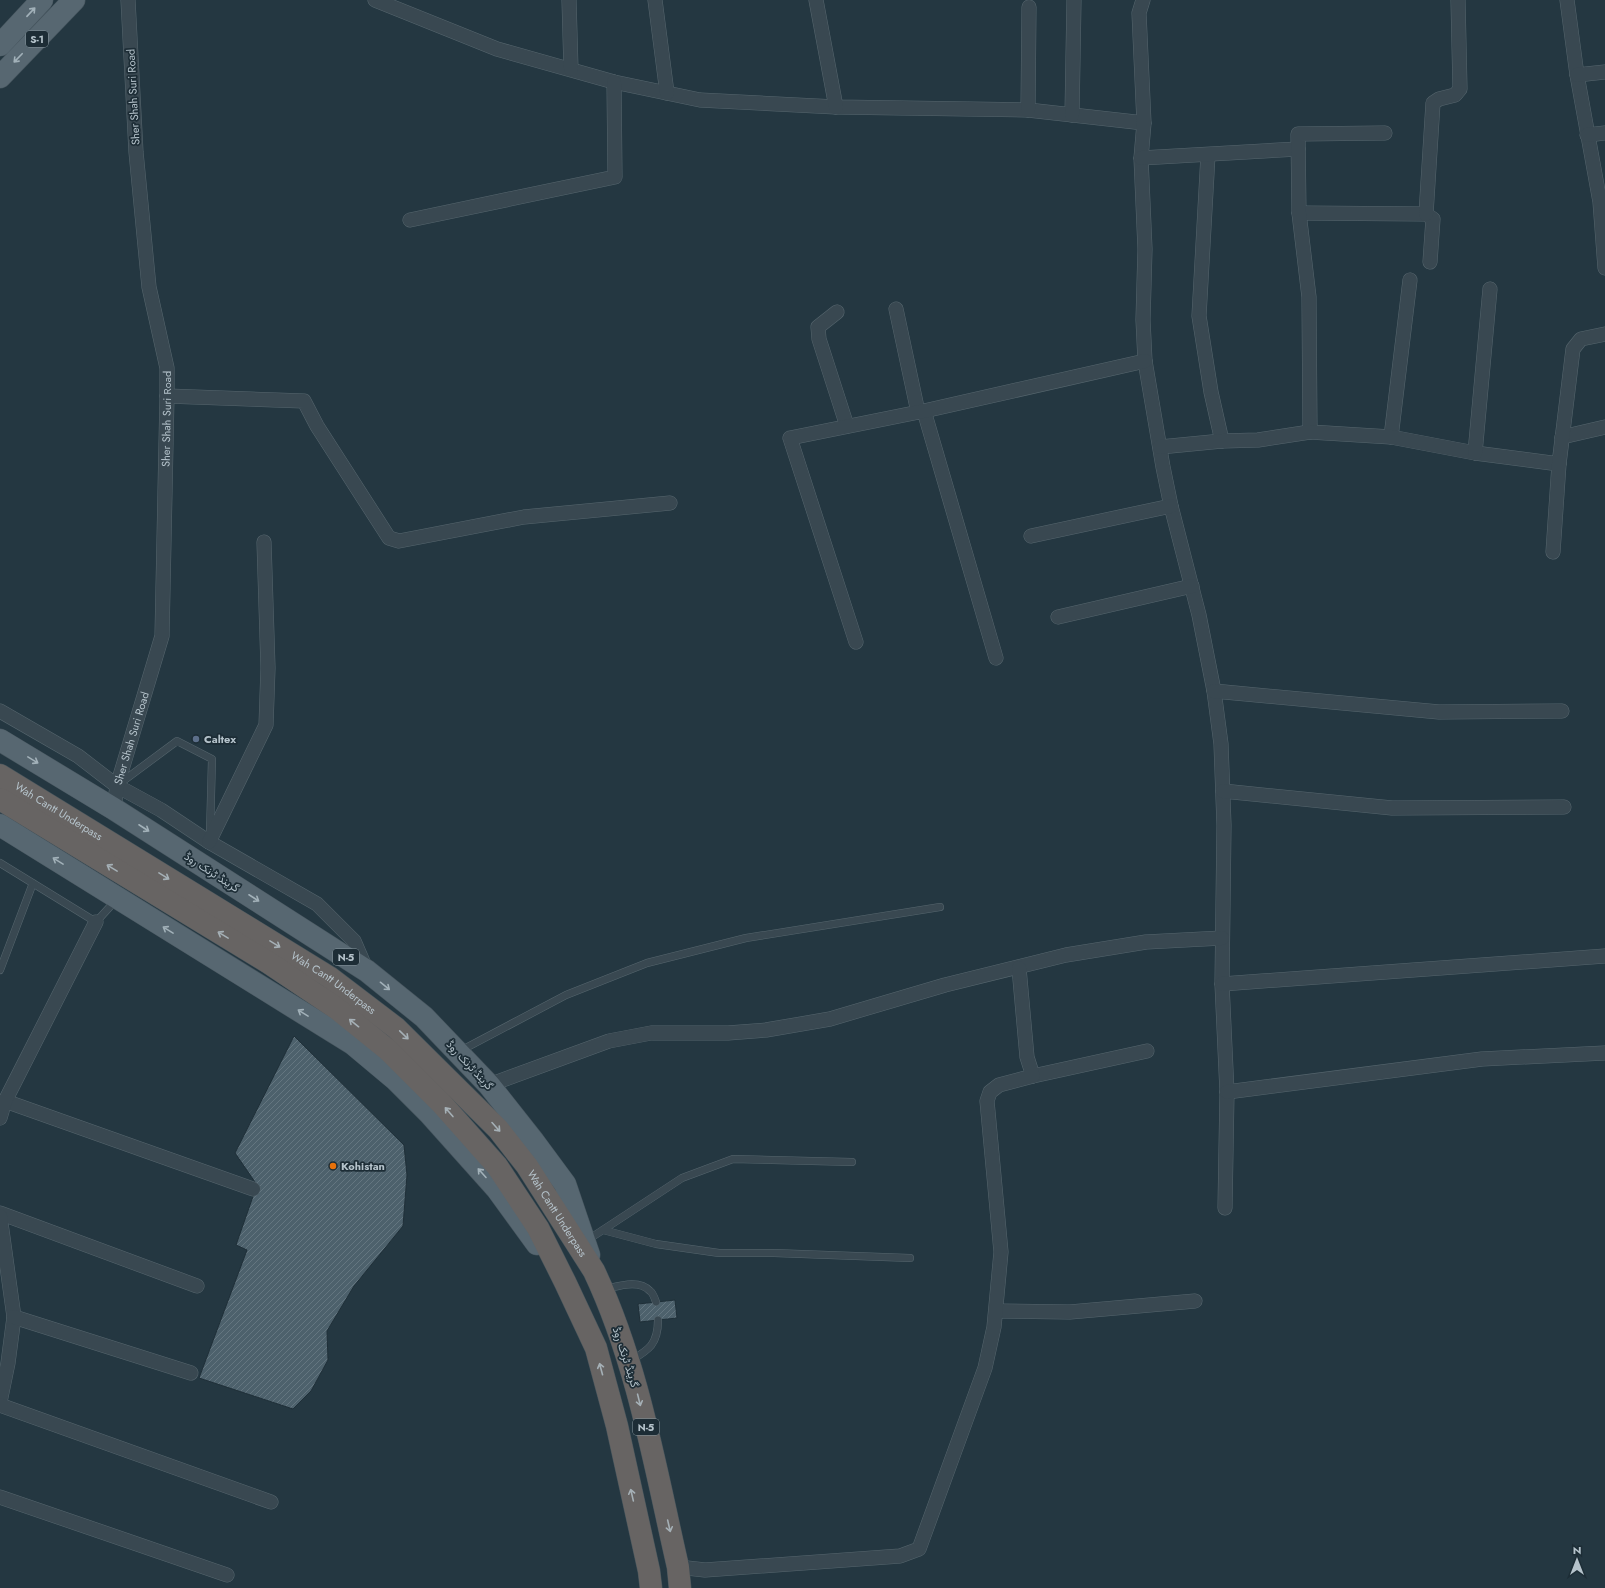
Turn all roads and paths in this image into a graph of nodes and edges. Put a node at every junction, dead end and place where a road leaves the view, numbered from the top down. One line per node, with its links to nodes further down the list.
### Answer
1 (42, 0): 13 (main road, S-1, one-way to 1)
2 (74, 0): 17 (main road, S-1, one-way to 17)
3 (128, 0): 42 (street, Sher Shah Suri Road)
4 (375, 0): 14 (street)
5 (569, 0): 14 (street)
6 (655, 0): 19 (street)
7 (816, 0): 20 (street)
8 (1074, 0): 22 (street)
9 (1143, 0): 23 (street)
10 (1458, 0): 32 (street)
11 (1568, 0): 16 (street)
12 (1029, 6): 21 (street)
13 (0, 45)
14 (570, 69): 18 (street)
15 (1605, 72): 16 (street)
16 (1577, 75): 26 (street)
17 (0, 77)
18 (614, 82): 19 (street); 33 (street)
19 (667, 93): 20 (street)
20 (836, 108): 21 (street)
21 (1028, 110): 22 (street)
22 (1072, 115): 23 (street)
23 (1144, 123): 29 (street)
24 (1385, 133): 27 (street)
25 (1605, 134): 26 (street)
26 (1587, 136): 30 (street)
27 (1298, 150): 28 (street); 31 (street)
28 (1208, 155): 29 (street); 49 (street)
29 (1142, 158): 41 (street)
30 (1602, 201): 35 (street)
31 (1299, 213): 32 (street); 46 (street)
32 (1426, 214): 34 (street)
33 (410, 220)
34 (1430, 262)
35 (1605, 268)
36 (1410, 280): 47 (street)
37 (1490, 289): 51 (street)
38 (896, 309): 43 (street)
39 (838, 312): 44 (street)
40 (1605, 334): 48 (street)
41 (1145, 361): 43 (street); 50 (street)
42 (167, 396): 53 (street); 67 (street, Sher Shah Suri Road)
43 (921, 411): 44 (street); 61 (street)
44 (847, 426): 60 (street)
45 (1605, 426): 48 (street)
46 (1310, 432): 47 (street); 49 (street)
47 (1391, 437): 51 (street)
48 (1562, 437): 52 (street)
49 (1222, 441): 50 (street)
50 (1160, 447): 54 (street)
51 (1475, 453): 52 (street)
52 (1559, 464): 57 (street)
53 (670, 502)
54 (1171, 506): 55 (street); 58 (street)
55 (1031, 536)
56 (264, 542): 73 (street)
57 (1554, 552)
58 (1192, 586): 59 (street); 62 (street)
59 (1058, 617)
60 (856, 642)
61 (996, 658)
62 (1214, 691): 64 (street); 68 (street)
63 (0, 711): 67 (street)
64 (1562, 711)
65 (0, 740): 71 (main road, گرینڈ ٹرنک روڈ / N-5, one-way to 71)
66 (0, 776): 100 (highway, Wah Cantt Underpass, one-way to 100)
67 (117, 786): 71 (street, Sher Shah Suri Road); 73 (street); 73 (lane)
68 (1223, 791): 70 (street); 79 (street)
69 (0, 799): 101 (highway, Wah Cantt Underpass, one-way to 69)
70 (1564, 807)
71 (114, 809): 83 (main road, گرینڈ ٹرنک روڈ / N-5, one-way to 83)
72 (0, 825): 76 (main road, N-5, one-way to 72)
73 (209, 842): 83 (street)
74 (0, 863): 75 (lane)
75 (33, 883): 78 (lane); 82 (lane)
76 (118, 898): 78 (lane); 101 (main road, N-5, one-way to 76)
77 (940, 907): 86 (lane)
78 (96, 922): 91 (street)
79 (1222, 938): 81 (street); 84 (street)
80 (1605, 956): 84 (street)
81 (1019, 968): 88 (street); 89 (street)
82 (0, 970)
83 (367, 971): 86 (main road, گرینڈ ٹرنک روڈ / N-5, one-way to 86)
84 (1222, 984): 90 (street)
85 (1147, 1051): 88 (street)
86 (458, 1052): 89 (main road, گرینڈ ٹرنک روڈ / N-5)
87 (1605, 1053): 90 (street)
88 (1033, 1076): 105 (street)
89 (490, 1085): 98 (main road, گرینڈ ٹرنک روڈ / N-5)
90 (1227, 1092): 95 (street)
91 (5, 1101): 92 (street); 94 (street)
92 (0, 1118)
93 (852, 1162): 97 (lane)
94 (253, 1189)
95 (1225, 1208)
96 (0, 1215): 102 (street); 106 (street)
97 (603, 1230): 98 (lane); 99 (lane)
98 (584, 1243): 100 (main road, گرینڈ ٹرنک روڈ / N-5)
99 (910, 1258)
100 (598, 1280): 104 (lane); 108 (highway, گرینڈ ٹرنک روڈ / N-5)
101 (565, 1282): 116 (highway, N-5, one-way to 101)
102 (197, 1286)
103 (1195, 1301): 105 (street)
104 (656, 1302)
105 (996, 1311): 114 (street)
106 (14, 1317): 109 (street); 110 (street)
107 (658, 1320): 108 (lane)
108 (630, 1362): 114 (highway, گرینڈ ٹرنک روڈ / N-5, one-way to 114)
109 (191, 1373)
110 (0, 1402)
111 (0, 1405): 113 (street)
112 (0, 1498): 115 (street)
113 (271, 1502)
114 (678, 1567): 116 (highway); 117 (highway, گرینڈ ٹرنک روڈ / N-5)
115 (227, 1575)
116 (650, 1580)
117 (680, 1588)

